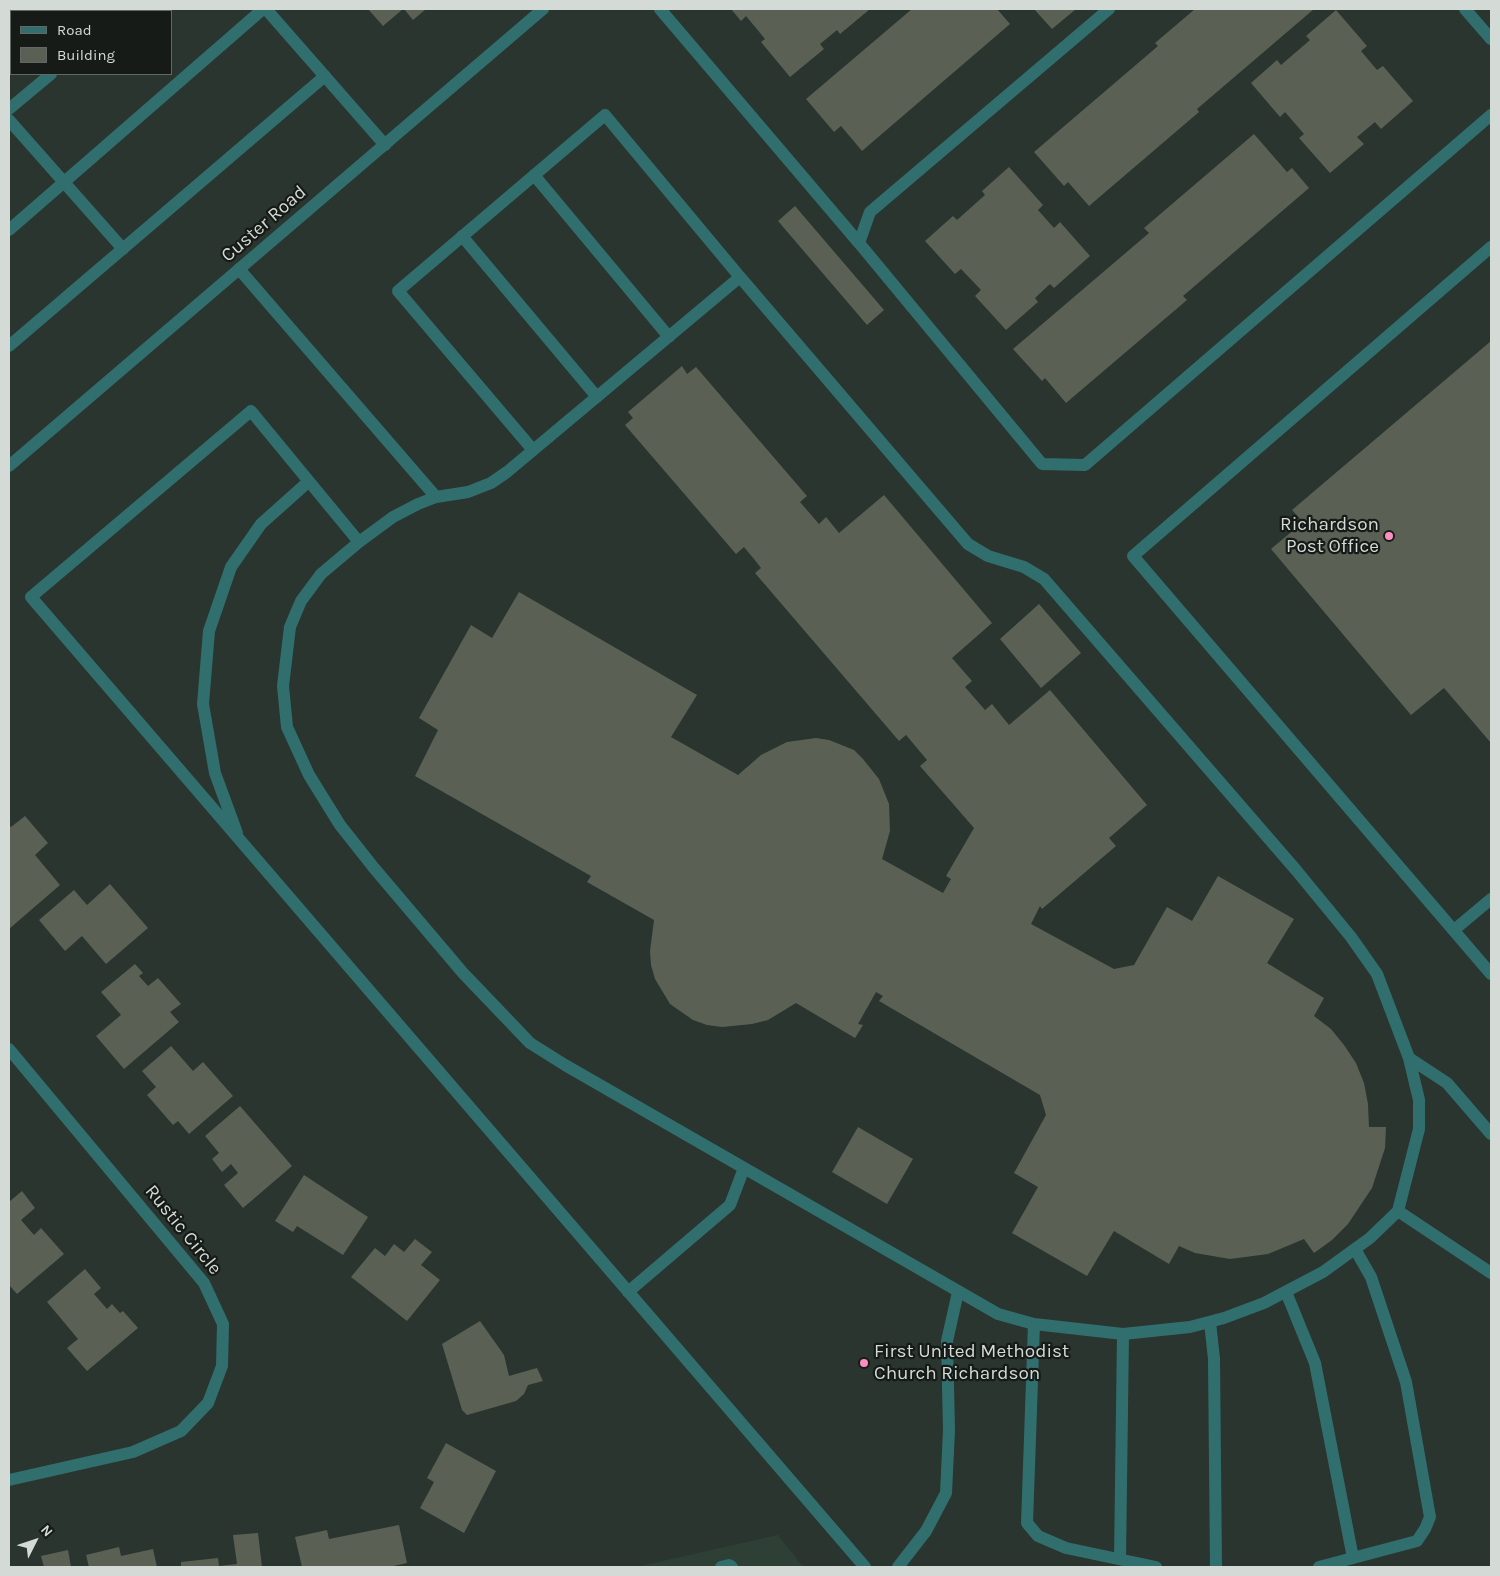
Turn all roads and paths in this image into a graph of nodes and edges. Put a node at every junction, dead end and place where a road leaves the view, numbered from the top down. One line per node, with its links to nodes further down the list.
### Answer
1 (265, 9): 8 (street); 14 (street)
2 (543, 9): 12 (street, Custer Road)
3 (660, 9): 17 (street)
4 (1109, 9): 17 (street)
5 (1465, 9): 6 (street)
6 (1491, 39)
7 (50, 75): 9 (street)
8 (326, 76): 12 (street); 19 (street)
9 (9, 109)
10 (1491, 115): 17 (street)
11 (9, 120): 14 (street)
12 (385, 144): 20 (street, Custer Road)
13 (534, 175): 16 (street); 21 (street); 22 (street)
14 (64, 182): 15 (street); 19 (street)
15 (9, 230)
16 (462, 236): 24 (street); 25 (street)
17 (859, 243)
18 (1491, 247): 32 (street)
19 (123, 249): 23 (street)
20 (240, 269): 26 (street, Custer Road); 28 (street)
21 (740, 277): 22 (street); 35 (street)
22 (669, 336): 24 (street)
23 (9, 346)
24 (597, 397): 25 (street)
25 (533, 450): 28 (street)
26 (9, 466)
27 (308, 482): 29 (street); 30 (street); 30 (street)
28 (436, 497): 29 (street)
29 (359, 542): 37 (street)
30 (240, 841): 41 (street)
31 (1491, 898): 32 (street)
32 (1454, 930): 33 (street)
33 (1491, 974)
34 (9, 1049): 47 (street, Rustic Circle)
35 (1409, 1058): 36 (street); 38 (street)
36 (1491, 1134)
37 (744, 1168): 41 (street); 42 (street)
38 (1398, 1211): 39 (street); 40 (street)
39 (1356, 1249): 43 (street); 48 (street)
40 (1491, 1273)
41 (628, 1292): 52 (street)
42 (958, 1292): 45 (street); 53 (street)
43 (1286, 1292): 44 (street); 48 (street)
44 (1210, 1322): 46 (street); 55 (street)
45 (1034, 1324): 46 (street); 49 (street)
46 (1123, 1334): 49 (street)
47 (9, 1480)
48 (1353, 1558): 56 (street)
49 (1120, 1560): 54 (street)
50 (721, 1567): 51 (street)
51 (732, 1567)
52 (864, 1567)
53 (898, 1567)
54 (1156, 1567)
55 (1216, 1567)
56 (1319, 1567)

